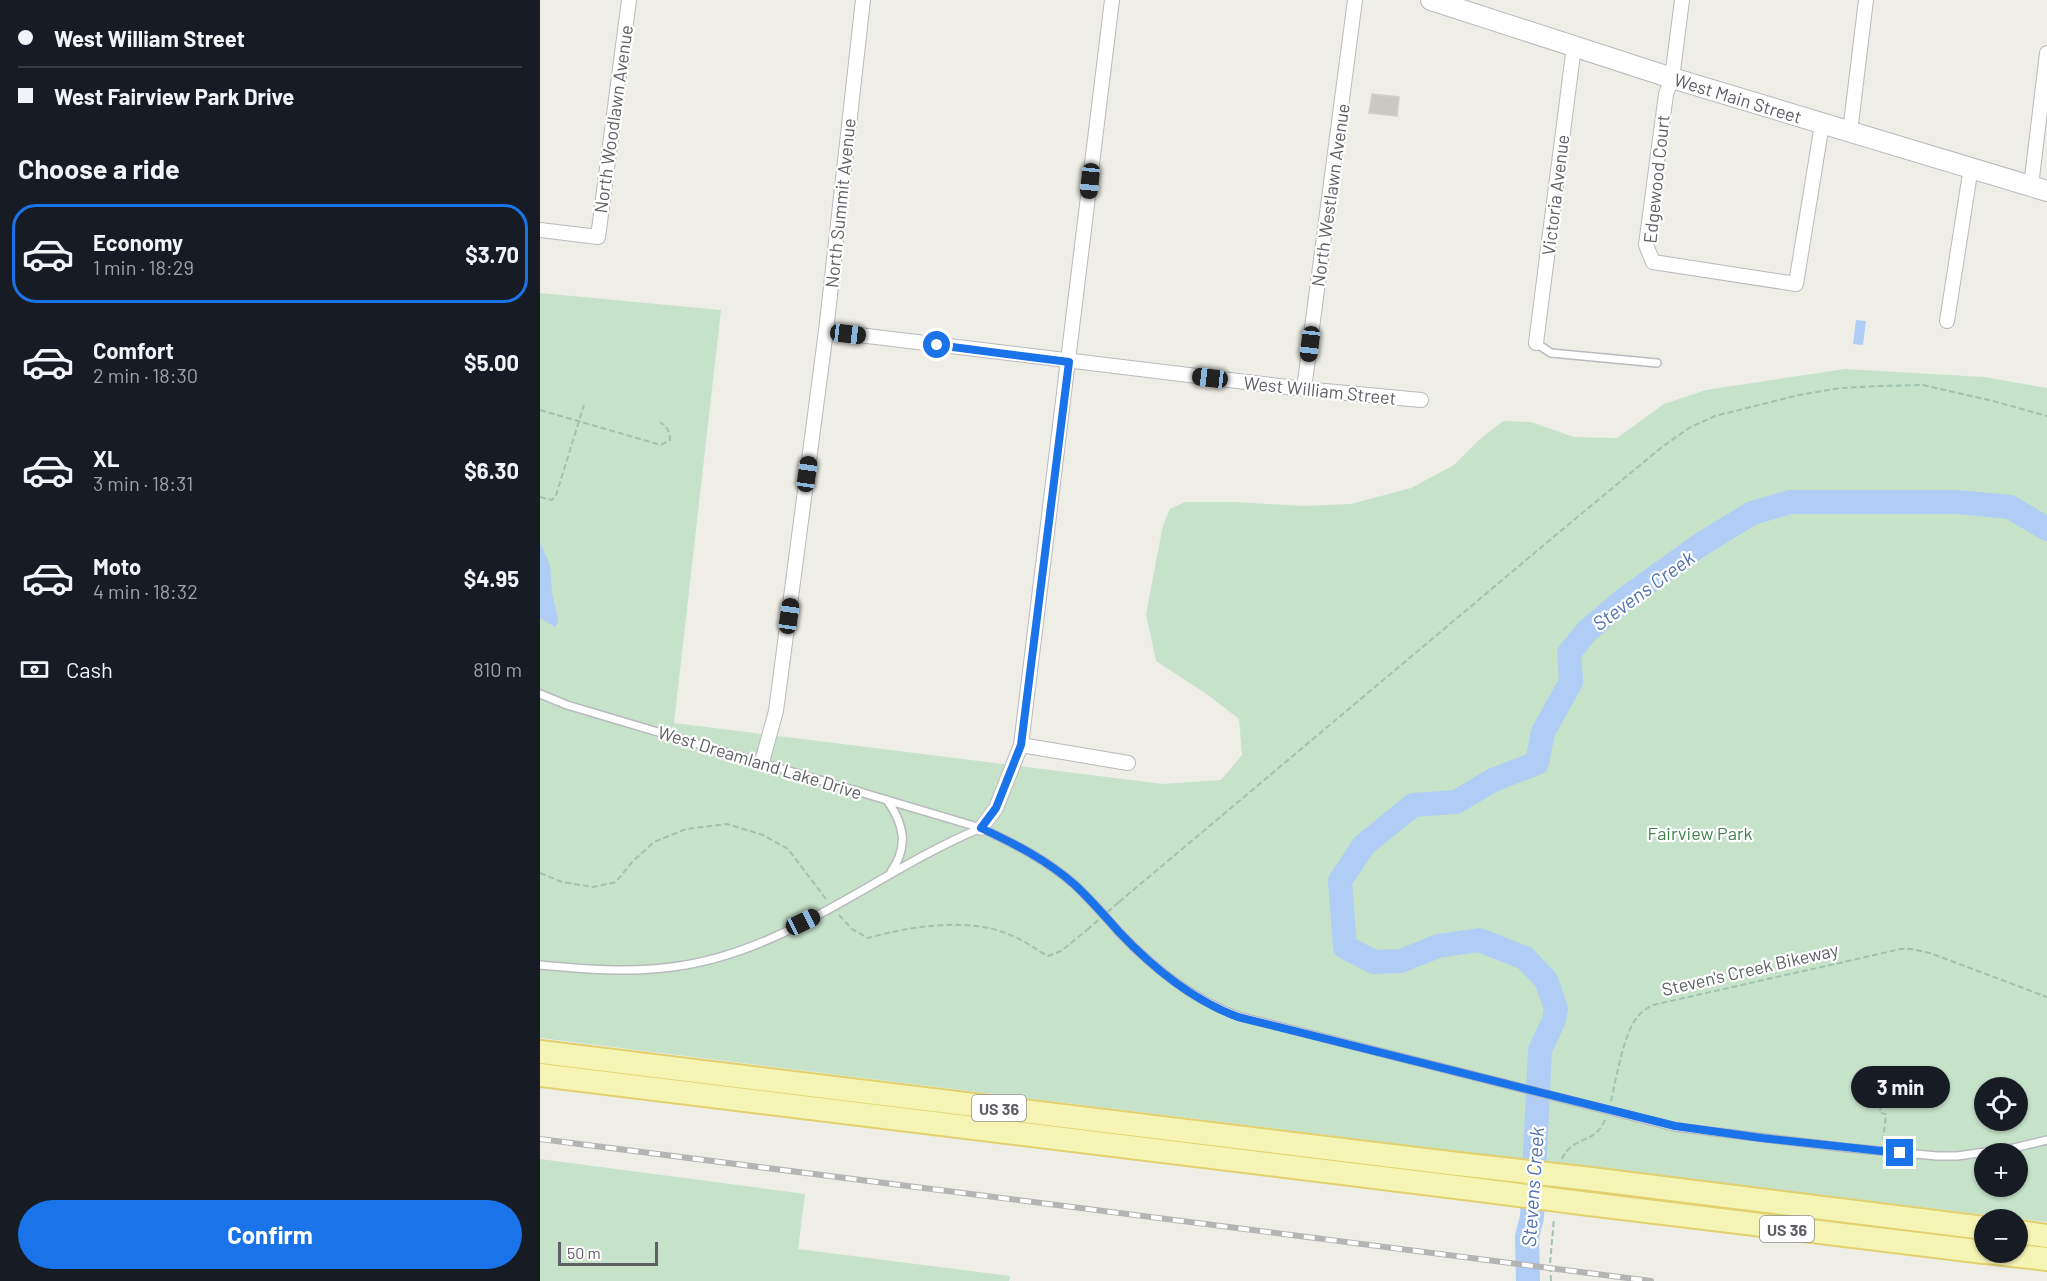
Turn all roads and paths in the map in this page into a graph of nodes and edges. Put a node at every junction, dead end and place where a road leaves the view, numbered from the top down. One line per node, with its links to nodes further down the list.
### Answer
1 (629, 0): 16 (street, North Woodlawn Avenue)
2 (863, 0): 18 (street, North Summit Avenue)
3 (1112, 0): 20 (street)
4 (1355, 0): 22 (street, North Westlawn Avenue)
5 (1431, 0): 8 (street, West Main Street)
6 (1682, 0): 11 (street)
7 (1866, 0): 13 (street)
8 (1471, 6): 9 (street, West Main Street)
9 (1574, 46): 11 (street, West Main Street); 19 (street, Victoria Avenue)
10 (2047, 53): 15 (street)
11 (1672, 78): 12 (street, West Main Street); 12 (street, Edgewood Court)
12 (1822, 124): 13 (street, West Main Street)
13 (1850, 132): 14 (street, West Main Street)
14 (1971, 167): 15 (street, West Main Street); 17 (street)
15 (2039, 189)
16 (540, 230)
17 (1947, 321)
18 (826, 331): 20 (street, West William Street); 32 (street, North Summit Avenue)
19 (1536, 343): 21 (lane)
20 (1069, 362): 22 (street, West William Street); 31 (street)
21 (1656, 363)
22 (1304, 389): 23 (street, West William Street)
23 (1421, 400)
24 (584, 405): 27 (path)
25 (540, 410): 27 (path)
26 (2047, 416): 38 (path, bridge)
27 (579, 422): 28 (path); 29 (path)
28 (660, 422)
29 (540, 497)
30 (540, 694): 32 (lane, West Dreamland Lake Drive)
31 (1021, 745): 33 (street); 35 (street)
32 (762, 762): 34 (lane, West Dreamland Lake Drive)
33 (1128, 763)
34 (887, 800): 35 (lane, West Dreamland Lake Drive); 37 (lane)
35 (981, 828): 37 (lane); 44 (lane, West Dreamland Lake Drive)
36 (540, 873): 38 (path)
37 (890, 874): 38 (lane)
38 (832, 908): 39 (lane)
39 (540, 965)
40 (2047, 997): 44 (path, Steven's Creek Bikeway)
41 (540, 1052): 49 (main road, US 36, bridge)
42 (540, 1075): 52 (main road, US 36, bridge)
43 (1868, 1098): 46 (path)
44 (1608, 1111): 46 (lane, West Dreamland Lake Drive); 47 (path, Steven's Creek Bikeway)
45 (2047, 1140): 46 (lane, West Dreamland Lake Drive)
46 (1882, 1152)
47 (1562, 1159)
48 (1554, 1214): 55 (path)
49 (1974, 1227)
50 (2028, 1233): 51 (main road)
51 (2047, 1236)
52 (1974, 1251)
53 (2028, 1257): 54 (main road, US 36)
54 (2047, 1259)
55 (1551, 1281)

